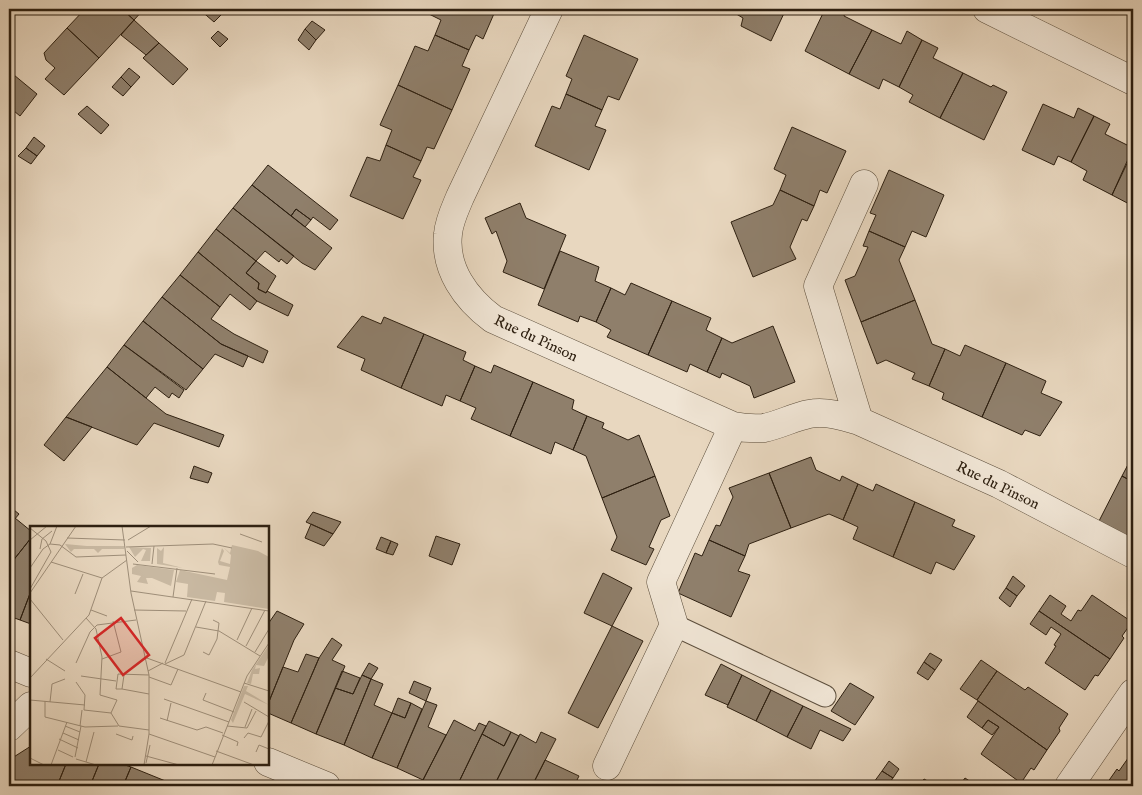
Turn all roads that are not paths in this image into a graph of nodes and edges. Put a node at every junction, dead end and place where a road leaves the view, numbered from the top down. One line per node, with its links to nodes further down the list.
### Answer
1 (549, 9): 6 (street, Rue du Pinson)
2 (988, 9): 3 (street)
3 (1133, 81)
4 (864, 184): 5 (street)
5 (859, 421): 6 (street, Rue du Pinson); 7 (street, Rue du Pinson)
6 (733, 426): 8 (street)
7 (1133, 554)
8 (674, 625): 12 (lane); 16 (street)
9 (9, 664): 10 (street)
10 (30, 673)
11 (1133, 693): 18 (street)
12 (826, 696)
13 (30, 707): 14 (street)
14 (9, 728)
15 (269, 762): 17 (street)
16 (607, 766)
17 (326, 786)
18 (1069, 786)

